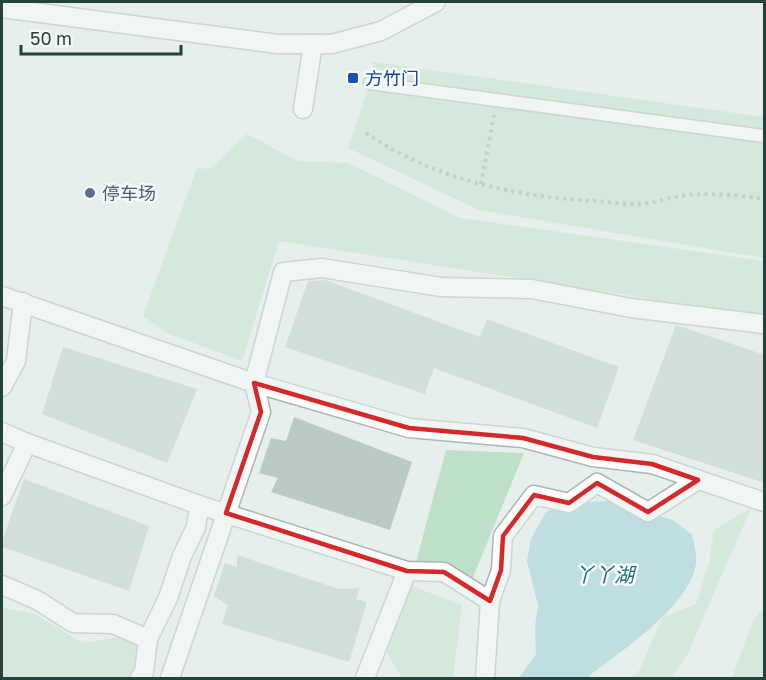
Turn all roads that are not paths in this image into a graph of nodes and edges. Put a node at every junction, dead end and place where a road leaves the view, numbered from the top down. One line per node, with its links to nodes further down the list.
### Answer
1 (436, 2): 3 (street)
2 (2, 8): 3 (street)
3 (313, 44): 5 (street)
4 (370, 83): 6 (lane)
5 (303, 109)
6 (765, 136)
7 (2, 296): 8 (street)
8 (23, 302): 10 (street); 11 (street)
9 (765, 324): 10 (street)
10 (254, 383): 14 (street); 18 (street)
11 (2, 387)
12 (2, 432): 13 (street)
13 (27, 443): 15 (street); 17 (street)
14 (698, 480): 16 (street); 21 (street)
15 (2, 496)
16 (765, 502)
17 (199, 505): 18 (street); 22 (street)
18 (226, 513): 19 (street); 24 (street)
19 (407, 571): 21 (street); 25 (street)
20 (2, 585): 22 (street)
21 (490, 601): 26 (street)
22 (148, 639): 23 (street)
23 (141, 678)
24 (170, 678)
25 (364, 678)
26 (485, 678)

